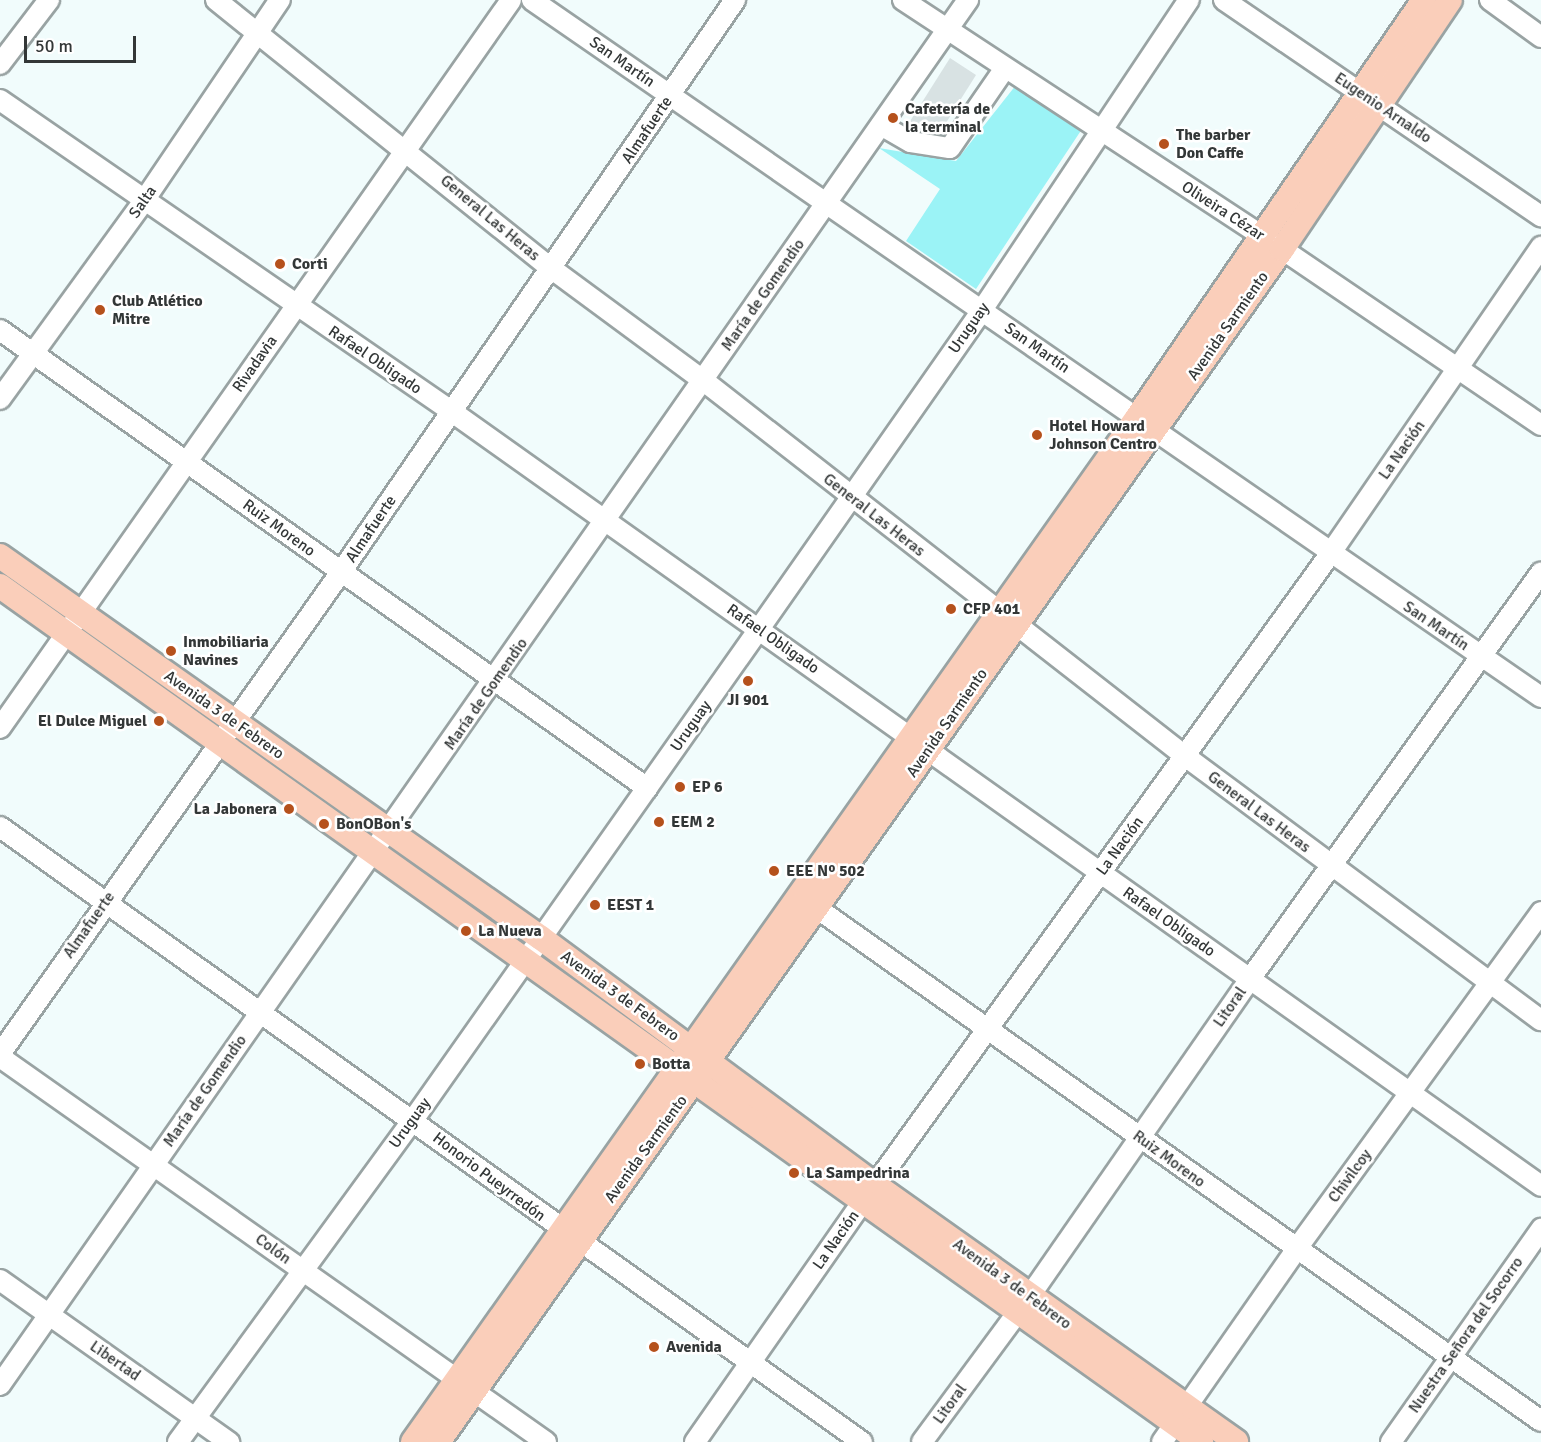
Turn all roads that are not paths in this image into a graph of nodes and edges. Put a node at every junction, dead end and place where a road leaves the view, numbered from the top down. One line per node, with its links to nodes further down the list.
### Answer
1 (49, 0): 17 (street)
2 (216, 0): 15 (street, General Las Heras)
3 (280, 0): 15 (street, Salta)
4 (511, 0): 24 (street, Rivadavia)
5 (532, 0): 19 (street, San Martín)
6 (735, 0): 19 (street, Almafuerte)
7 (903, 0): 14 (street, Oliveira Cézar)
8 (968, 0): 14 (street, María de Gomendio)
9 (1189, 0): 23 (street, Uruguay)
10 (1224, 0): 21 (street, Eugenio Arnaldo)
11 (1424, 0): 21 (main road, Avenida Sarmiento)
12 (1450, 0): 21 (main road, Avenida Sarmiento)
13 (1490, 0): 16 (street)
14 (948, 30): 18 (street, Oliveira Cézar); 22 (street, María de Gomendio)
15 (258, 33): 24 (street, General Las Heras); 25 (street, Salta)
16 (1541, 37)
17 (0, 64)
18 (1005, 68): 22 (street); 23 (street, Oliveira Cézar)
19 (671, 95): 26 (street, San Martín); 31 (street, Almafuerte)
20 (0, 100): 25 (street, Rafael Obligado)
21 (1371, 100): 27 (street, Eugenio Arnaldo); 28 (main road, Avenida Sarmiento); 30 (main road, Avenida Sarmiento)
22 (881, 125): 26 (street, María de Gomendio)
23 (1102, 133): 28 (street, Oliveira Cézar); 33 (street, Uruguay)
24 (408, 150): 31 (street, General Las Heras); 32 (street, Rivadavia)
25 (143, 201): 32 (street, Rafael Obligado); 35 (street, Salta)
26 (826, 205): 33 (street, San Martín); 37 (street, María de Gomendio)
27 (1541, 216)
28 (1262, 236): 30 (street, Oliveira Cézar); 40 (main road, Avenida Sarmiento)
29 (1541, 247): 36 (street, La Nación)
30 (1282, 249): 36 (street, Oliveira Cézar); 40 (main road, Avenida Sarmiento)
31 (552, 269): 37 (street, General Las Heras); 39 (street, Almafuerte)
32 (295, 306): 39 (street, Rafael Obligado); 42 (street, Rivadavia)
33 (982, 310): 40 (street, San Martín); 43 (street, Uruguay)
34 (0, 330): 35 (street, Ruiz Moreno)
35 (33, 351): 38 (street, Salta); 42 (street, Ruiz Moreno)
36 (1459, 367): 41 (street, Oliveira Cézar); 45 (street, La Nación)
37 (704, 381): 43 (street, General Las Heras); 44 (street, María de Gomendio)
38 (0, 399)
39 (451, 411): 44 (street, Rafael Obligado); 47 (street, Almafuerte)
40 (1146, 423): 45 (street, San Martín); 51 (main road, Avenida Sarmiento)
41 (1541, 424)
42 (188, 462): 47 (street, Ruiz Moreno); 50 (street, Rivadavia)
43 (851, 498): 51 (street, General Las Heras); 52 (street, Uruguay)
44 (606, 521): 52 (street, Rafael Obligado); 55 (street, María de Gomendio)
45 (1330, 554): 54 (street, San Martín); 61 (street, La Nación)
46 (0, 556): 50 (main road, Avenida 3 de Febrero)
47 (341, 572): 55 (street, Ruiz Moreno); 57 (street, Almafuerte)
48 (1541, 573): 54 (street, Litoral)
49 (0, 585): 53 (main road, Avenida 3 de Febrero)
50 (81, 613): 53 (street, Rivadavia); 57 (main road, Avenida 3 de Febrero)
51 (1009, 618): 60 (main road, Avenida Sarmiento); 61 (street, General Las Heras)
52 (759, 629): 60 (street, Rafael Obligado); 62 (street, Uruguay)
53 (67, 633): 58 (street, Rivadavia); 59 (main road, Avenida 3 de Febrero)
54 (1481, 657): 56 (street, San Martín); 66 (street, Litoral)
55 (495, 680): 62 (street, Ruiz Moreno); 64 (street, María de Gomendio)
56 (1541, 698)
57 (235, 722): 59 (street, Almafuerte); 64 (main road, Avenida 3 de Febrero)
58 (0, 728)
59 (219, 742): 65 (main road, Avenida 3 de Febrero); 69 (street, Almafuerte)
60 (920, 742): 67 (street, Rafael Obligado); 68 (main road, Avenida Sarmiento)
61 (1185, 756): 66 (street, General Las Heras); 67 (street, La Nación)
62 (647, 788): 71 (street, Uruguay)
63 (0, 827): 69 (street, Honorio Pueyrredón)
64 (389, 831): 65 (street, María de Gomendio); 71 (main road, Avenida 3 de Febrero)
65 (375, 851): 72 (main road, Avenida 3 de Febrero); 75 (street, María de Gomendio)
66 (1333, 867): 73 (street, Litoral); 74 (street, General Las Heras)
67 (1100, 873): 73 (street, Rafael Obligado); 77 (street, La Nación)
68 (808, 901): 77 (street, Ruiz Moreno); 79 (main road, Avenida Sarmiento)
69 (104, 903): 75 (street, Honorio Pueyrredón); 78 (street, Almafuerte)
70 (1541, 912): 74 (street, Chivilcoy)
71 (541, 938): 72 (street, Uruguay); 79 (main road, Avenida 3 de Febrero)
72 (526, 958): 79 (main road, Avenida 3 de Febrero); 81 (street, Uruguay)
73 (1250, 979): 80 (street, Rafael Obligado); 82 (street, Litoral)
74 (1489, 985): 76 (street, General Las Heras); 80 (street, Chivilcoy)
75 (261, 1012): 81 (street, Honorio Pueyrredón); 83 (street, María de Gomendio)
76 (1541, 1020)
77 (989, 1028): 82 (street, Ruiz Moreno); 85 (street, La Nación)
78 (0, 1055): 83 (street, Colón)
79 (693, 1065): 85 (main road, Avenida 3 de Febrero); 87 (main road, Avenida Sarmiento)
80 (1408, 1095): 84 (street, Rafael Obligado); 88 (street, Chivilcoy)
81 (413, 1120): 87 (street, Honorio Pueyrredón); 89 (street, Uruguay)
82 (1139, 1137): 88 (street, Ruiz Moreno); 91 (street, Litoral)
83 (154, 1164): 89 (street, Colón); 92 (street, María de Gomendio)
84 (1541, 1186)
85 (868, 1194): 91 (main road, Avenida 3 de Febrero); 94 (street, La Nación)
86 (1541, 1229): 93 (street, Nuestra Señora del Socorro)
87 (571, 1236): 94 (street, Honorio Pueyrredón); 96 (main road, Avenida Sarmiento)
88 (1295, 1251): 93 (street, Ruiz Moreno); 99 (street, Chivilcoy)
89 (301, 1269): 96 (street, Colón); 97 (street, Uruguay)
90 (0, 1280): 92 (street, Libertad)
91 (1023, 1305): 99 (main road, Avenida 3 de Febrero); 107 (street, Litoral)
92 (49, 1315): 95 (street, María de Gomendio); 97 (street, Libertad)
93 (1450, 1358): 98 (street, Ruiz Moreno); 110 (street, Nuestra Señora del Socorro)
94 (751, 1363): 105 (street, La Nación); 106 (street, Honorio Pueyrredón)
95 (0, 1385)
96 (466, 1385): 102 (main road, Avenida Sarmiento); 103 (main road, Avenida Sarmiento); 104 (street, Colón)
97 (195, 1417): 100 (street, Uruguay); 101 (street, Libertad)
98 (1541, 1421)
99 (1175, 1424): 108 (main road, Avenida 3 de Febrero); 109 (main road, Avenida 3 de Febrero)
100 (178, 1442)
101 (229, 1442)
102 (413, 1442)
103 (438, 1442)
104 (546, 1442)
105 (695, 1442)
106 (862, 1442)
107 (922, 1442)
108 (1201, 1442)
109 (1236, 1442)
110 (1391, 1442)

